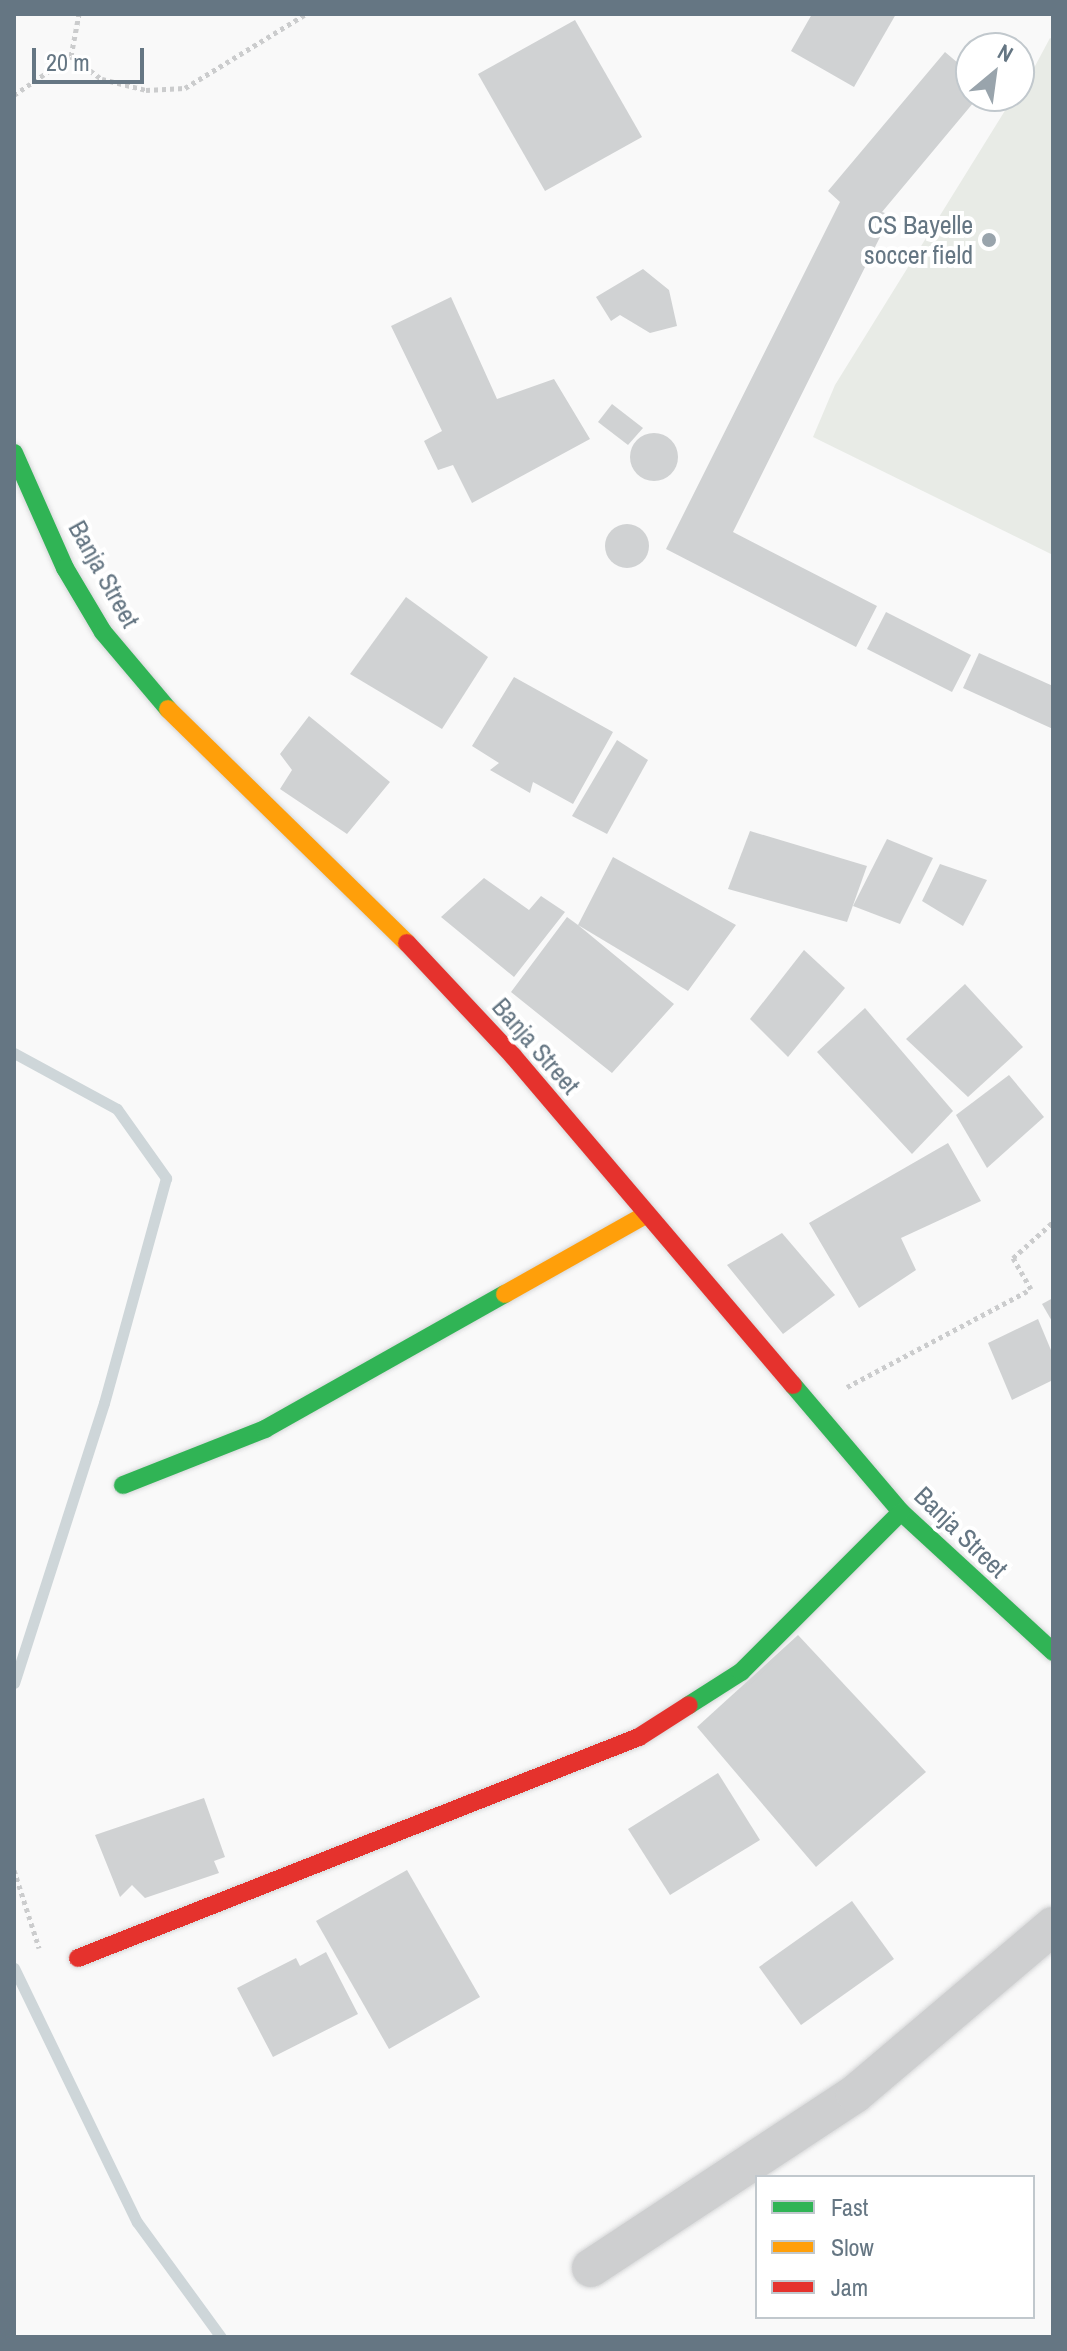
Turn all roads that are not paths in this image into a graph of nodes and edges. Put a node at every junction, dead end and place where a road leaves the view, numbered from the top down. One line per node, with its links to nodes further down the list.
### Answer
1 (14, 453): 2 (street, Banja Street)
2 (645, 1215): 3 (street); 4 (street, Banja Street)
3 (123, 1485)
4 (901, 1512): 5 (street, Banja Street); 7 (street)
5 (1053, 1652)
6 (1053, 1926): 8 (street)
7 (78, 1958)
8 (591, 2268)

